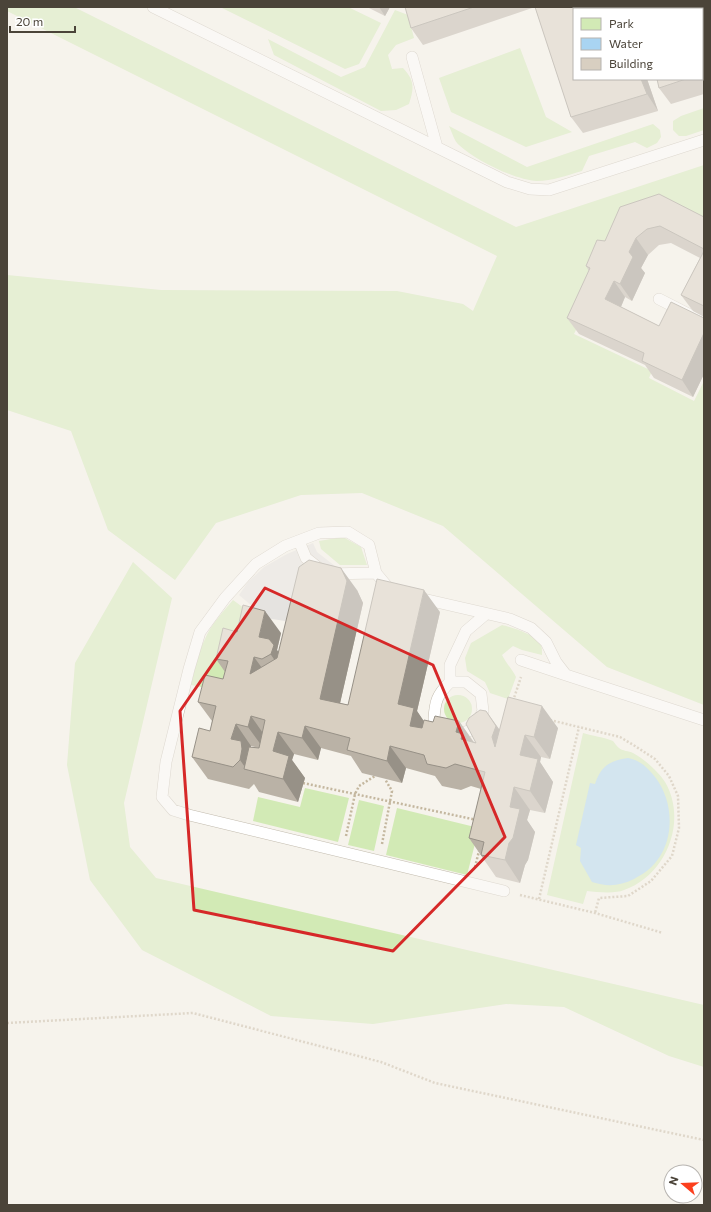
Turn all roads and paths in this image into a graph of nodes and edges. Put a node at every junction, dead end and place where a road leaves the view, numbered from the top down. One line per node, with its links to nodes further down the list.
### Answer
1 (153, 7): 4 (lane)
2 (412, 57): 4 (lane)
3 (704, 140): 4 (lane)
4 (437, 147)
5 (659, 299): 6 (lane)
6 (704, 322)
7 (299, 541): 8 (lane); 8 (lane); 24 (lane)
8 (376, 573): 9 (lane)
9 (486, 614): 11 (lane); 12 (lane)
10 (523, 660): 11 (lane); 13 (path)
11 (566, 675): 15 (lane)
12 (450, 682): 12 (lane)
13 (512, 702)
14 (548, 719): 16 (path)
15 (704, 720)
16 (579, 727): 28 (path); 29 (path)
17 (375, 776): 20 (path)
18 (385, 779): 21 (path)
19 (303, 783): 20 (path)
20 (355, 794): 21 (path); 24 (path)
21 (391, 802): 22 (path); 25 (path)
22 (479, 821)
23 (481, 845): 26 (path)
24 (342, 852): 25 (lane)
25 (378, 860): 26 (lane)
26 (472, 883): 27 (lane)
27 (504, 891): 28 (path)
28 (539, 899): 29 (path)
29 (595, 913): 30 (path)
30 (663, 933)
31 (7, 1023): 32 (path)
32 (704, 1140)

